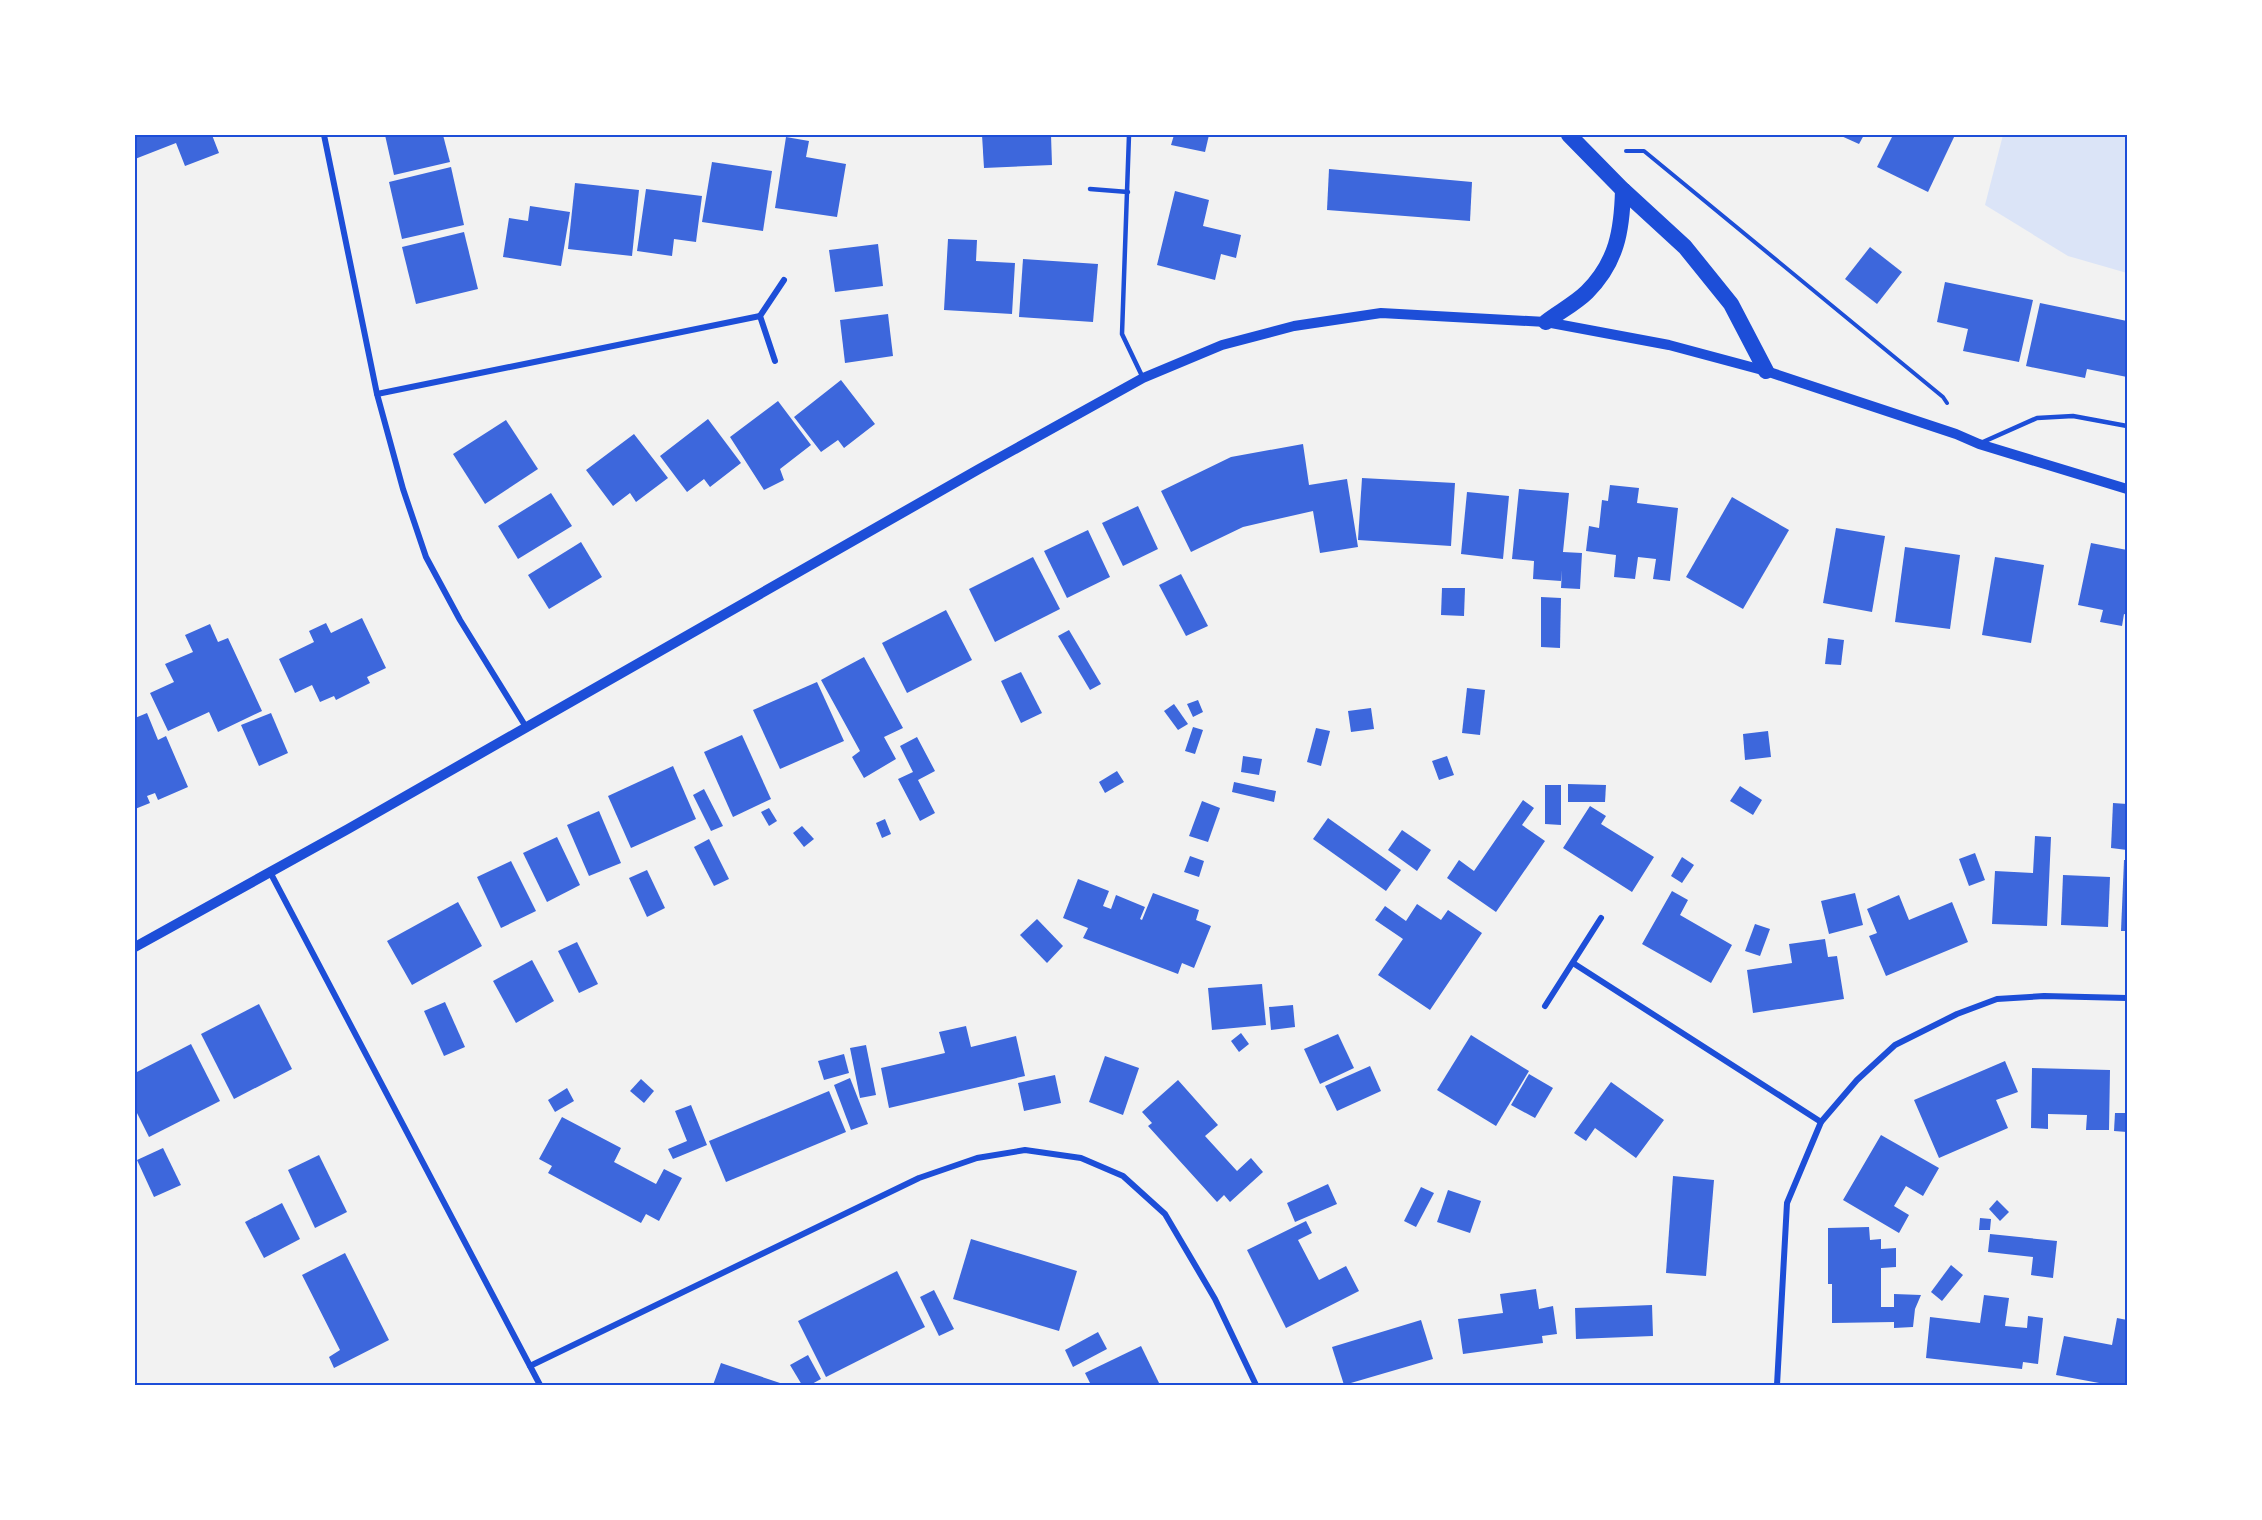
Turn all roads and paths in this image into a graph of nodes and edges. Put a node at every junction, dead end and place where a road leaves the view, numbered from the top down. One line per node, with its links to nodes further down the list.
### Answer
1 (324, 135): 14 (street)
2 (1129, 135): 7 (lane)
3 (1569, 135): 4 (highway)
4 (1586, 150): 6 (highway); 15 (path)
5 (1090, 189): 7 (lane)
6 (1623, 190): 10 (highway); 12 (highway)
7 (1128, 192): 13 (lane)
8 (784, 280): 9 (street)
9 (760, 316): 11 (street); 14 (street)
10 (1546, 322): 12 (street); 13 (street)
11 (775, 361)
12 (1766, 371): 17 (street)
13 (1143, 378): 19 (street)
14 (377, 394): 19 (street)
15 (1950, 406)
16 (2127, 426): 17 (lane)
17 (1979, 444): 18 (street)
18 (2127, 489)
19 (526, 727): 20 (street)
20 (270, 873): 22 (street); 27 (street)
21 (1601, 918): 23 (street)
22 (135, 947)
23 (1573, 963): 25 (street); 26 (street)
24 (2127, 998): 26 (street)
25 (1545, 1006)
26 (1821, 1122): 30 (street)
27 (530, 1366): 28 (street); 29 (street)
28 (540, 1385)
29 (1256, 1385)
30 (1777, 1385)

